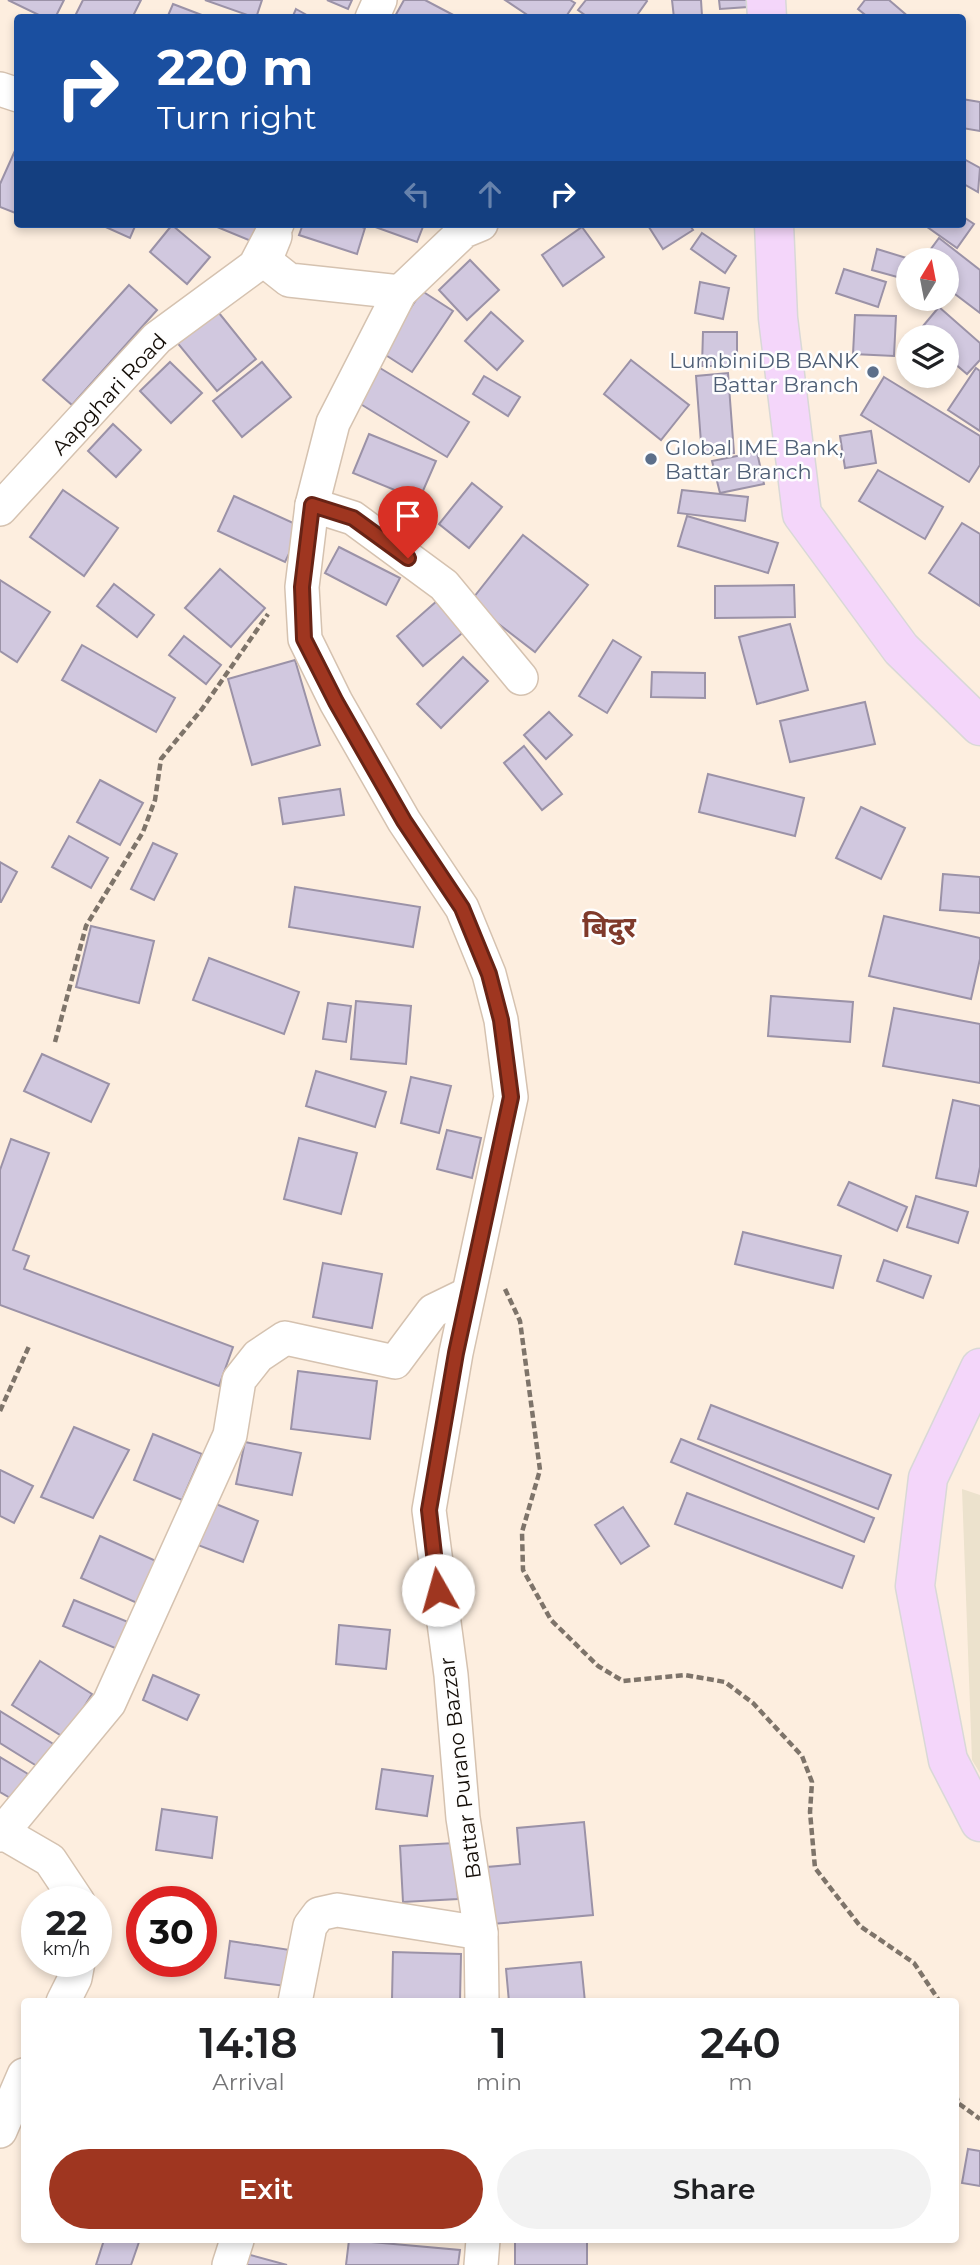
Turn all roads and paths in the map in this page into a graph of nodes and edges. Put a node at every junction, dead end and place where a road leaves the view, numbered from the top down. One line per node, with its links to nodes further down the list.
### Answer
1 (277, 228): 5 (street)
2 (277, 228): 7 (street, Aapghari Road)
3 (471, 228): 5 (street, Battar Purano Bazzar)
4 (774, 228): 10 (main road)
5 (400, 292): 6 (street, Battar Purano Bazzar)
6 (312, 505): 8 (street, Battar Purano Bazzar); 9 (street)
7 (0, 509)
8 (302, 587): 11 (path); 12 (street, Battar Purano Bazzar)
9 (521, 678)
10 (980, 726)
11 (55, 1042)
12 (481, 1239): 13 (street, Battar Purano Bazzar); 25 (path)
13 (468, 1294): 18 (street); 20 (street, Battar Purano Bazzar)
14 (30, 1345): 16 (path)
15 (980, 1368): 17 (main road)
16 (0, 1411)
17 (980, 1822)
18 (1, 1833): 19 (street)
19 (67, 1886)
20 (481, 1933): 23 (street); 24 (street, Battar Purano Bazzar)
21 (75, 1977): 22 (street)
22 (65, 1998)
23 (296, 1998)
24 (482, 1998)
25 (937, 1998)
26 (21, 2090): 29 (street)
27 (959, 2104): 28 (path)
28 (980, 2119)
29 (0, 2131)
30 (236, 2243): 32 (street)
31 (483, 2243): 33 (street)
32 (229, 2265)
33 (481, 2265)

